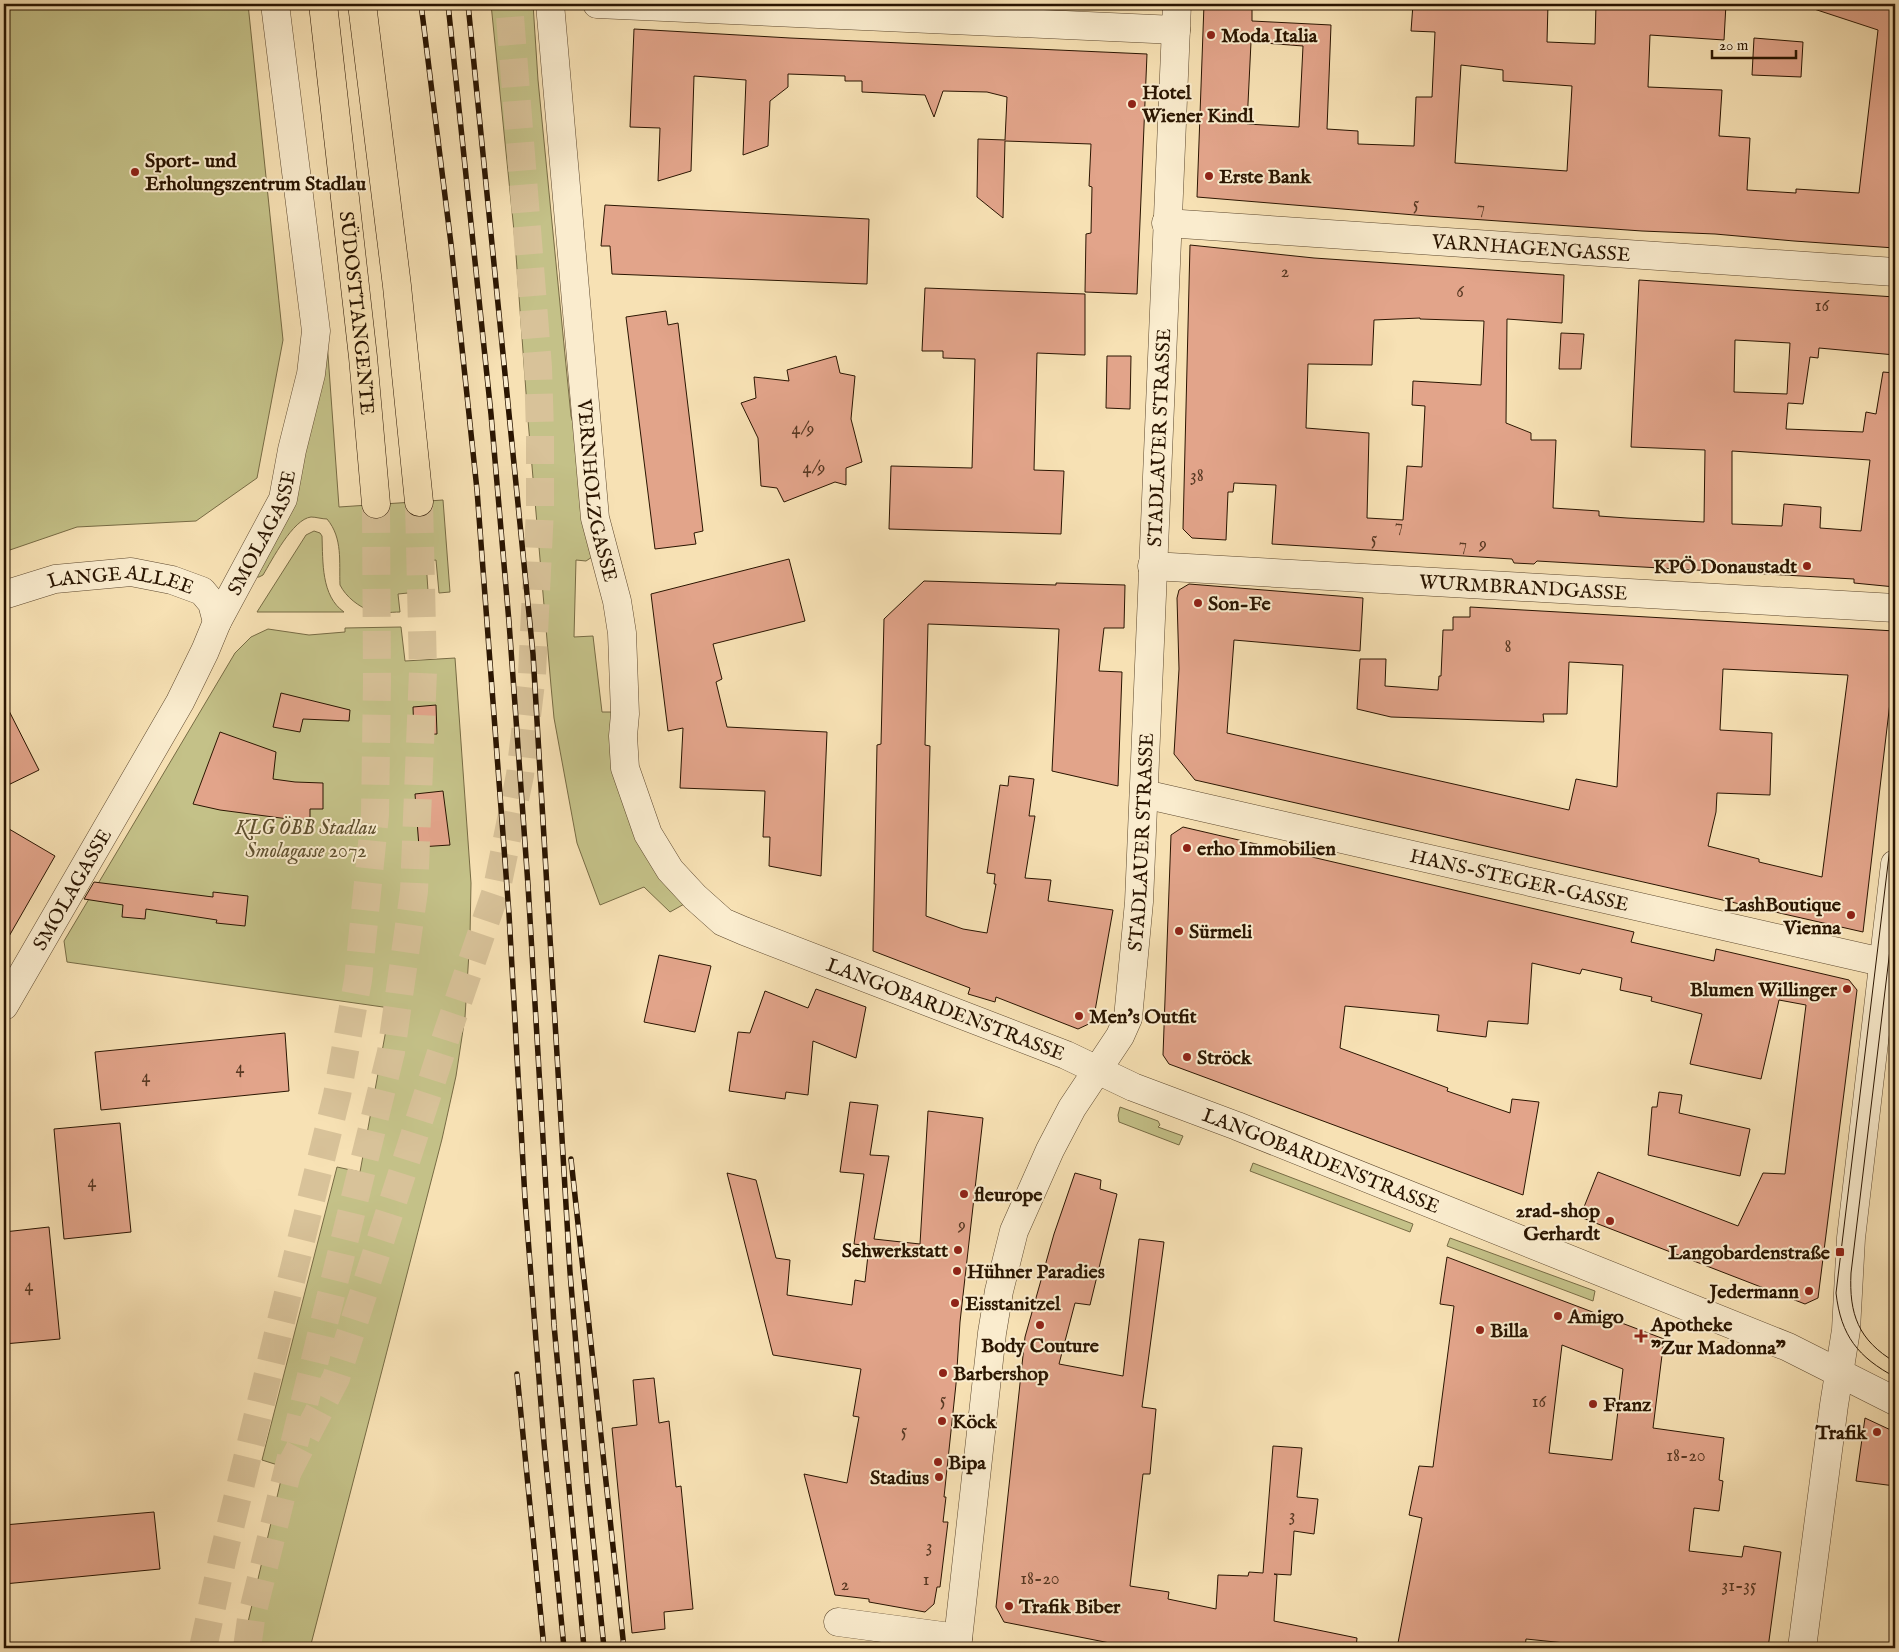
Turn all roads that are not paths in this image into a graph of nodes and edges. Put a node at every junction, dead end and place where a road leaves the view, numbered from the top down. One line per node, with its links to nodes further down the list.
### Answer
1 (276, 4): 14 (street, SMOLAGASSE)
2 (323, 4): 10 (highway, SÜDOSTTANGENTE)
3 (362, 4): 9 (highway, SÜDOSTTANGENTE)
4 (550, 4): 17 (street, VERNHOLZGASSE)
5 (597, 4): 6 (street)
6 (1176, 17): 7 (street, STADLAUER STRASSE)
7 (1166, 223): 8 (street, VARNHAGENGASSE); 11 (street, STADLAUER STRASSE)
8 (1895, 272)
9 (419, 502)
10 (376, 504)
11 (1152, 566): 13 (street, WURMBRANDGASSE); 15 (street, STADLAUER STRASSE)
12 (4, 595): 14 (street, LANGE ALLEE)
13 (1895, 608)
14 (217, 622): 19 (street, SMOLAGASSE)
15 (1144, 794): 18 (street, HANS-STEGER-GASSE); 20 (street, STADLAUER STRASSE)
16 (1895, 864): 18 (street)
17 (744, 930): 20 (street, LANGOBARDENSTRASSE)
18 (1889, 964): 21 (street)
19 (4, 1006)
20 (1099, 1070): 21 (street, LANGOBARDENSTRASSE); 24 (street, STADLAUER STRASSE)
21 (1839, 1372): 22 (street, LANGOBARDENSTRASSE); 25 (street)
22 (1895, 1401)
23 (838, 1622): 24 (street)
24 (957, 1643)
25 (1802, 1648)

